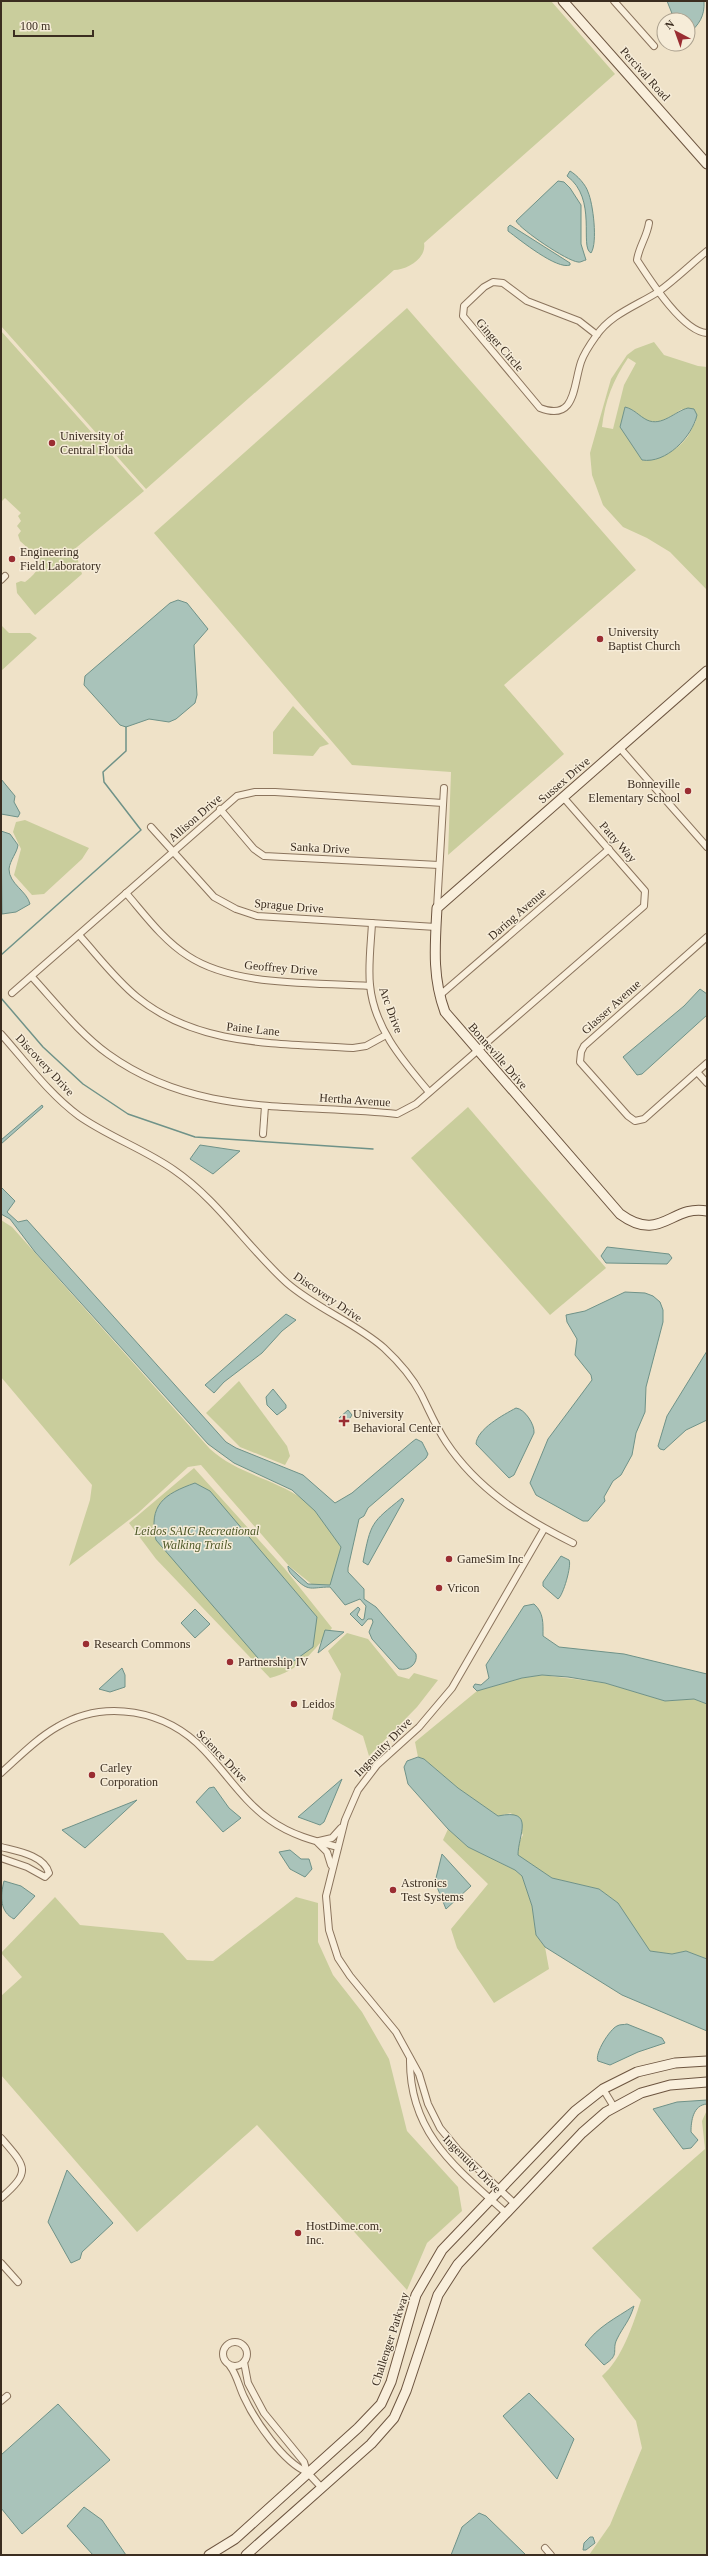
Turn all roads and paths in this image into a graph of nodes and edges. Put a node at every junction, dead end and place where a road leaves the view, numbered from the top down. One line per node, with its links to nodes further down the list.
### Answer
1 (563, 1): 4 (main road, Percival Road)
2 (614, 1): 3 (street)
3 (654, 46)
4 (707, 164)
5 (649, 222): 7 (street)
6 (707, 251): 7 (street)
7 (660, 290): 8 (street); 9 (street)
8 (707, 333)
9 (596, 335): 9 (street, Ginger Circle)
10 (707, 671): 11 (main road, Sussex Drive)
11 (619, 747): 13 (main road, Sussex Drive); 17 (street)
12 (444, 788): 14 (street, Bonneville Drive)
13 (563, 797): 18 (street, Patty Way); 23 (main road, Sussex Drive)
14 (443, 803): 15 (street, Allison Drive); 20 (street, Bonneville Drive)
15 (220, 809): 19 (street, Allison Drive); 20 (street, Sanka Drive)
16 (151, 827): 19 (street, Sprague Drive)
17 (707, 847)
18 (609, 849): 22 (street, Patty Way); 31 (street, Daring Avenue)
19 (173, 852): 21 (street, Allison Drive); 24 (street, Sprague Drive)
20 (439, 865): 23 (street, Bonneville Drive)
21 (126, 893): 26 (street, Allison Drive); 29 (street, Geoffrey Drive)
22 (644, 906): 34 (street, Hertha Avenue)
23 (437, 908): 25 (main road, Bonneville Drive)
24 (372, 923): 25 (street, Sprague Drive); 29 (street, Arc Drive)
25 (436, 926): 31 (main road, Bonneville Drive)
26 (79, 934): 28 (street, Allison Drive); 33 (street, Paine Lane)
27 (706, 939): 36 (street, Glasser Avenue)
28 (32, 977): 30 (street, Allison Drive); 39 (street, Hertha Avenue)
29 (370, 986): 33 (street, Arc Drive)
30 (12, 993)
31 (439, 996): 34 (main road, Bonneville Drive)
32 (1, 1034): 42 (street, Discovery Drive)
33 (386, 1035): 38 (street, Arc Drive)
34 (477, 1050): 38 (street, Hertha Avenue); 41 (main road, Bonneville Drive)
35 (707, 1063): 36 (street, Glasser Avenue)
36 (697, 1072): 37 (street)
37 (707, 1083)
38 (429, 1092): 39 (street, Hertha Avenue)
39 (266, 1106): 40 (street)
40 (263, 1134)
41 (707, 1211)
42 (544, 1529): 43 (street, Discovery Drive); 45 (street, Ingenuity Drive)
43 (573, 1543)
44 (1, 1773): 46 (street, Science Drive)
45 (343, 1826): 46 (street); 48 (street, Ingenuity Drive)
46 (316, 1841): 48 (street, Science Drive); 50 (street)
47 (1, 1847): 49 (street)
48 (338, 1847): 50 (street, Ingenuity Drive)
49 (1, 1858)
50 (332, 1868): 51 (street, Ingenuity Drive)
51 (410, 2059): 57 (street, Ingenuity Drive); 59 (street, Ingenuity Drive)
52 (707, 2061): 54 (main road, Challenger Parkway)
53 (707, 2082): 55 (main road)
54 (602, 2089): 55 (street); 57 (main road, Challenger Parkway)
55 (614, 2106): 60 (main road)
56 (1, 2138): 58 (street)
57 (500, 2190): 59 (main road, Challenger Parkway); 60 (street, Ingenuity Drive)
58 (1, 2198)
59 (491, 2199): 61 (street, Ingenuity Drive); 68 (main road, Challenger Parkway)
60 (514, 2204): 61 (main road)
61 (506, 2213): 69 (main road)
62 (1, 2263): 63 (street)
63 (18, 2282)
64 (244, 2362): 65 (street); 65 (street); 68 (street)
65 (230, 2366): 68 (street)
66 (7, 2396): 67 (street)
67 (1, 2401)
68 (308, 2472): 69 (street); 71 (main road, Challenger Parkway)
69 (321, 2487): 72 (main road)
70 (545, 2548): 73 (street)
71 (209, 2555)
72 (246, 2555)
73 (551, 2555)

